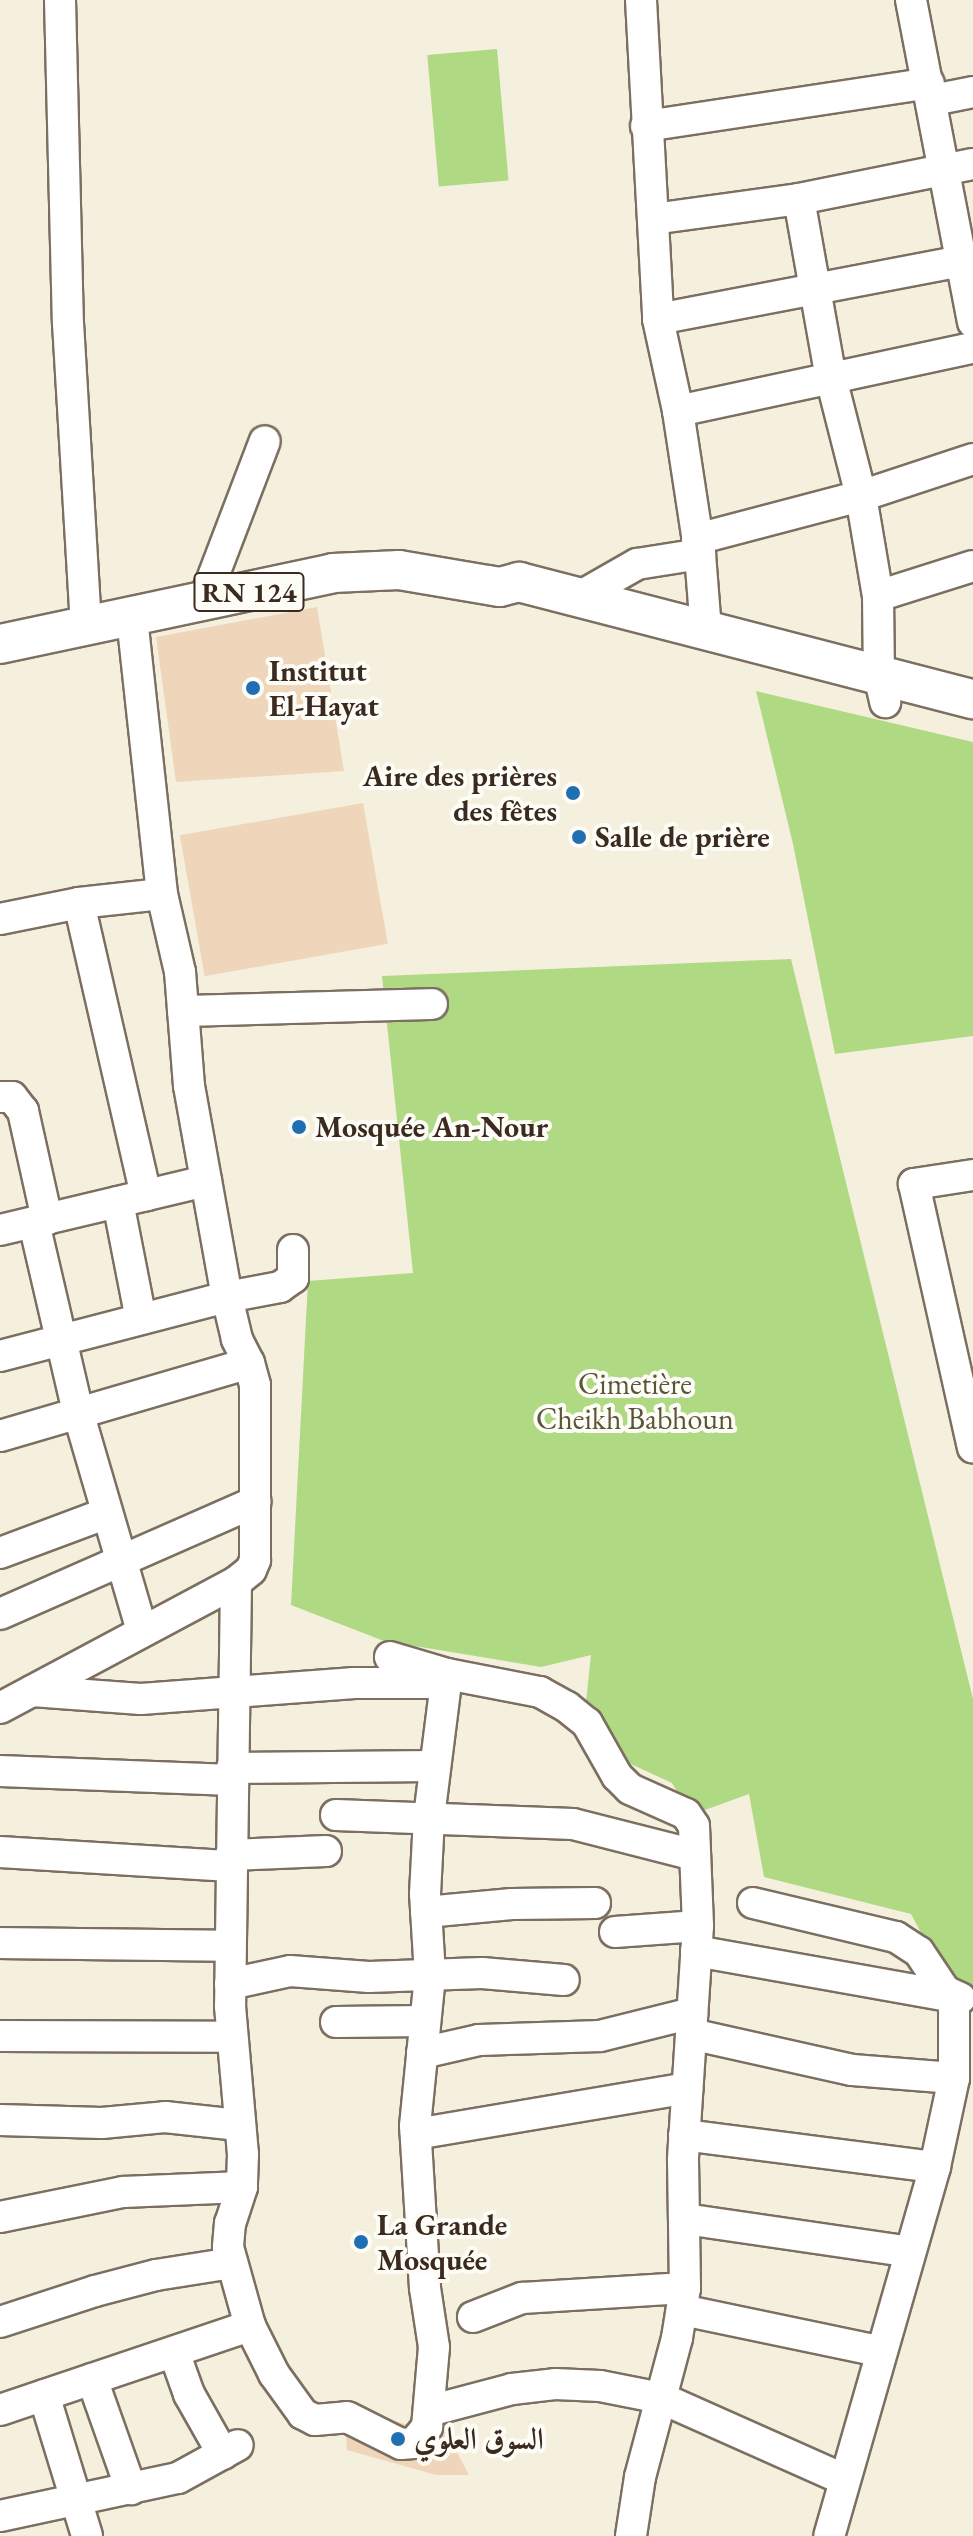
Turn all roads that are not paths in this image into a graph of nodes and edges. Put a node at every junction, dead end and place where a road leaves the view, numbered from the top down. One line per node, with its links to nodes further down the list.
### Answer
1 (60, 0): 27 (street)
2 (641, 0): 6 (street)
3 (911, 0): 4 (street)
4 (931, 92): 5 (street); 6 (street); 7 (street)
5 (973, 92)
6 (646, 126): 9 (street)
7 (959, 166): 8 (street); 10 (street)
8 (799, 199): 9 (street); 11 (street)
9 (653, 219): 12 (street)
10 (967, 260): 11 (street); 13 (street)
11 (814, 290): 12 (street); 15 (street)
12 (658, 319): 16 (street)
13 (973, 322)
14 (973, 348): 15 (street)
15 (831, 378): 16 (street); 19 (street)
16 (678, 411): 20 (street)
17 (265, 441): 25 (street)
18 (973, 459): 19 (street)
19 (861, 496): 20 (street); 23 (street)
20 (698, 547): 24 (street); 28 (street)
21 (973, 566): 23 (street)
22 (500, 587): 24 (main road, RN 124); 25 (main road, RN 124); 30 (main road, RN 124)
23 (878, 596): 30 (street)
24 (579, 597): 28 (main road, RN 124)
25 (203, 603): 26 (main road, RN 124)
26 (132, 618): 27 (main road, RN 124); 33 (street)
27 (86, 627): 29 (main road, RN 124)
28 (706, 630): 30 (main road, RN 124)
29 (0, 644)
30 (882, 689): 31 (main road, RN 124); 32 (main road, RN 124)
31 (973, 699)
32 (973, 725)
33 (162, 894): 34 (street); 37 (street)
34 (79, 903): 35 (street); 41 (street)
35 (0, 919)
36 (432, 1004): 37 (street)
37 (183, 1011): 40 (street)
38 (0, 1097): 42 (street)
39 (973, 1175): 52 (street)
40 (206, 1181): 41 (street); 45 (street)
41 (132, 1198): 42 (street); 46 (street)
42 (40, 1221): 43 (street); 47 (street)
43 (0, 1230)
44 (293, 1250): 45 (street)
45 (227, 1297): 46 (street); 49 (street)
46 (141, 1319): 47 (street)
47 (61, 1340): 48 (street); 50 (street)
48 (0, 1356)
49 (249, 1363): 50 (street); 53 (street)
50 (78, 1412): 51 (street); 54 (street)
51 (0, 1436)
52 (973, 1447)
53 (255, 1502): 56 (street); 57 (street)
54 (107, 1513): 55 (street); 56 (street)
55 (0, 1553)
56 (120, 1563): 58 (street); 59 (street)
57 (236, 1582): 59 (street); 63 (street)
58 (0, 1614)
59 (142, 1631): 62 (street)
60 (390, 1657): 61 (street)
61 (445, 1678): 63 (street); 65 (street); 72 (street)
62 (32, 1691): 63 (street); 64 (street)
63 (235, 1691): 67 (street)
64 (0, 1708)
65 (433, 1766): 67 (street); 69 (street)
66 (0, 1771): 67 (street)
67 (232, 1774): 73 (street)
68 (336, 1815): 69 (street)
69 (429, 1817): 72 (street); 76 (street)
70 (326, 1851): 73 (street)
71 (0, 1852): 73 (street)
72 (695, 1855): 78 (street)
73 (231, 1860): 80 (street)
74 (595, 1903): 76 (street)
75 (753, 1903): 84 (street)
76 (426, 1912): 81 (street)
77 (615, 1932): 78 (street)
78 (697, 1938): 84 (street); 87 (street)
79 (0, 1943): 80 (street)
80 (230, 1946): 83 (street)
81 (430, 1975): 82 (street); 83 (street); 85 (street)
82 (564, 1980)
83 (230, 1984): 89 (street)
84 (963, 1999): 91 (street)
85 (425, 2021): 86 (street); 90 (street)
86 (336, 2022)
87 (692, 2023): 90 (street); 91 (street); 92 (street)
88 (0, 2036): 89 (street)
89 (232, 2037): 94 (street)
90 (422, 2053): 95 (street)
91 (954, 2078): 97 (street)
92 (687, 2088): 95 (street); 96 (street)
93 (0, 2120): 94 (street)
94 (239, 2125): 98 (street)
95 (416, 2134): 113 (street)
96 (684, 2135): 97 (street); 100 (street)
97 (935, 2167): 101 (street)
98 (242, 2187): 99 (street); 102 (street)
99 (0, 2217)
100 (685, 2219): 101 (street); 103 (street)
101 (910, 2252): 107 (street)
102 (232, 2263): 105 (street); 106 (street)
103 (683, 2299): 104 (street); 107 (street); 111 (street)
104 (473, 2317)
105 (0, 2322)
106 (250, 2326): 108 (street); 113 (street)
107 (879, 2351): 114 (street)
108 (174, 2352): 109 (street); 115 (street)
109 (92, 2379): 110 (street); 115 (street)
110 (44, 2395): 112 (street); 116 (street)
111 (661, 2398): 113 (street); 114 (street); 119 (street)
112 (0, 2410)
113 (429, 2411)
114 (845, 2480): 120 (street)
115 (131, 2489): 116 (street)
116 (78, 2501): 117 (street); 118 (street)
117 (0, 2516)
118 (87, 2536)
119 (631, 2536)
120 (829, 2536)

